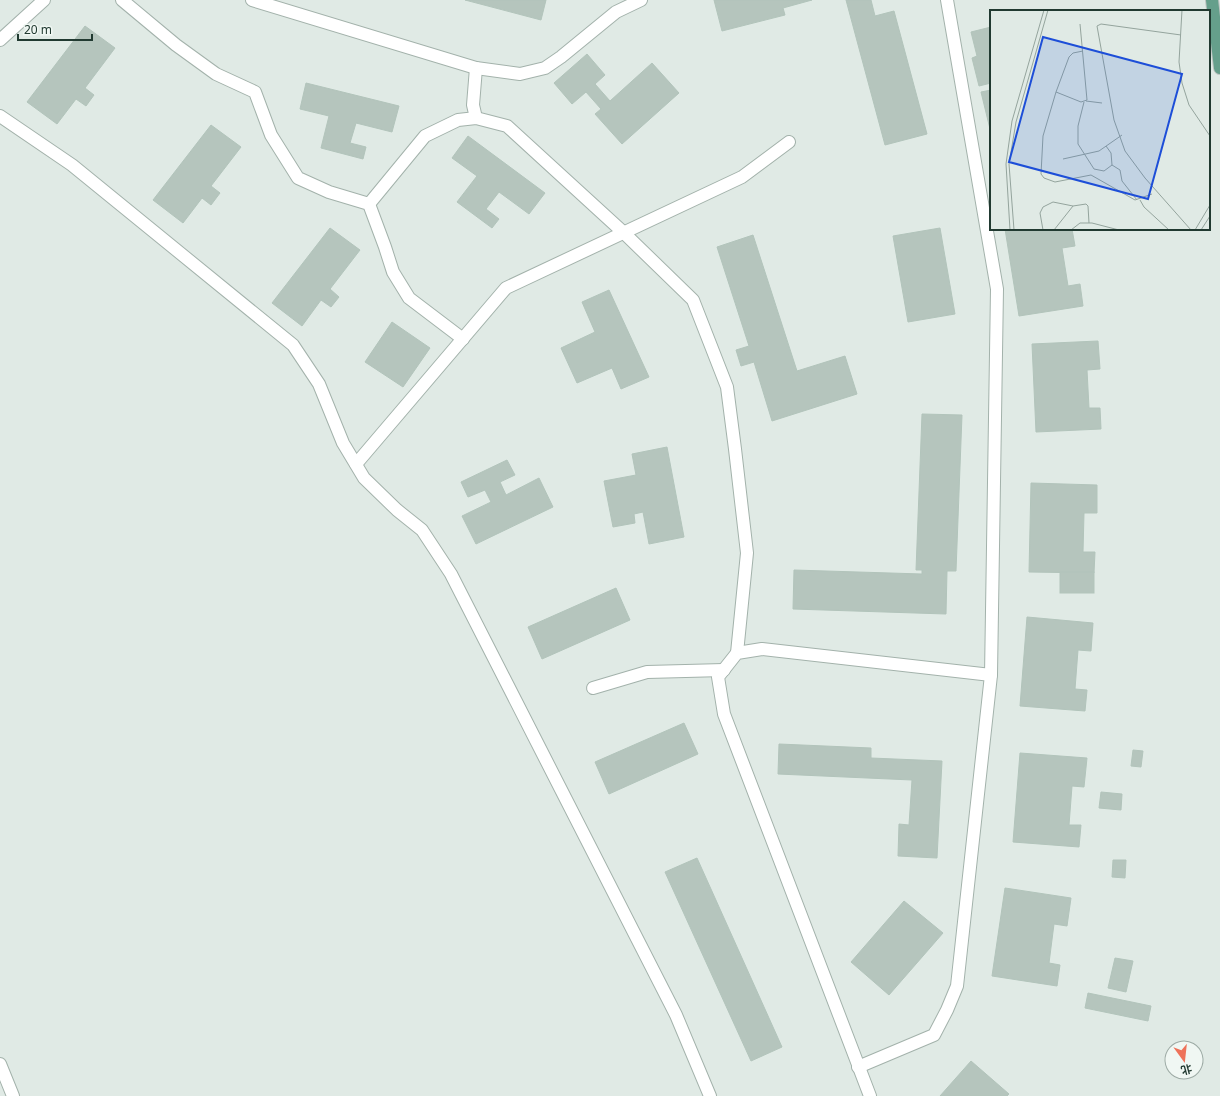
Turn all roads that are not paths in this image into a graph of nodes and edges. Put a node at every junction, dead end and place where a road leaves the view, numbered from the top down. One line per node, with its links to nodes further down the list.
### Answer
1 (44, 0): 7 (street)
2 (122, 0): 13 (street)
3 (252, 0): 8 (street)
4 (641, 0): 8 (street)
5 (947, 0): 19 (street)
6 (1212, 0): 9 (main road)
7 (0, 40)
8 (476, 68): 11 (street)
9 (1220, 68)
10 (0, 116): 16 (street)
11 (476, 118): 13 (street); 14 (street)
12 (789, 142): 14 (street)
13 (369, 204): 15 (street)
14 (624, 233): 15 (street); 17 (street)
15 (463, 339): 16 (street)
16 (356, 464): 24 (street)
17 (737, 653): 18 (street); 19 (street)
18 (724, 670): 20 (street); 22 (street)
19 (991, 675): 22 (street)
20 (594, 688)
21 (0, 1064): 23 (street)
22 (858, 1067): 25 (street)
23 (13, 1096)
24 (710, 1096)
25 (870, 1096)

